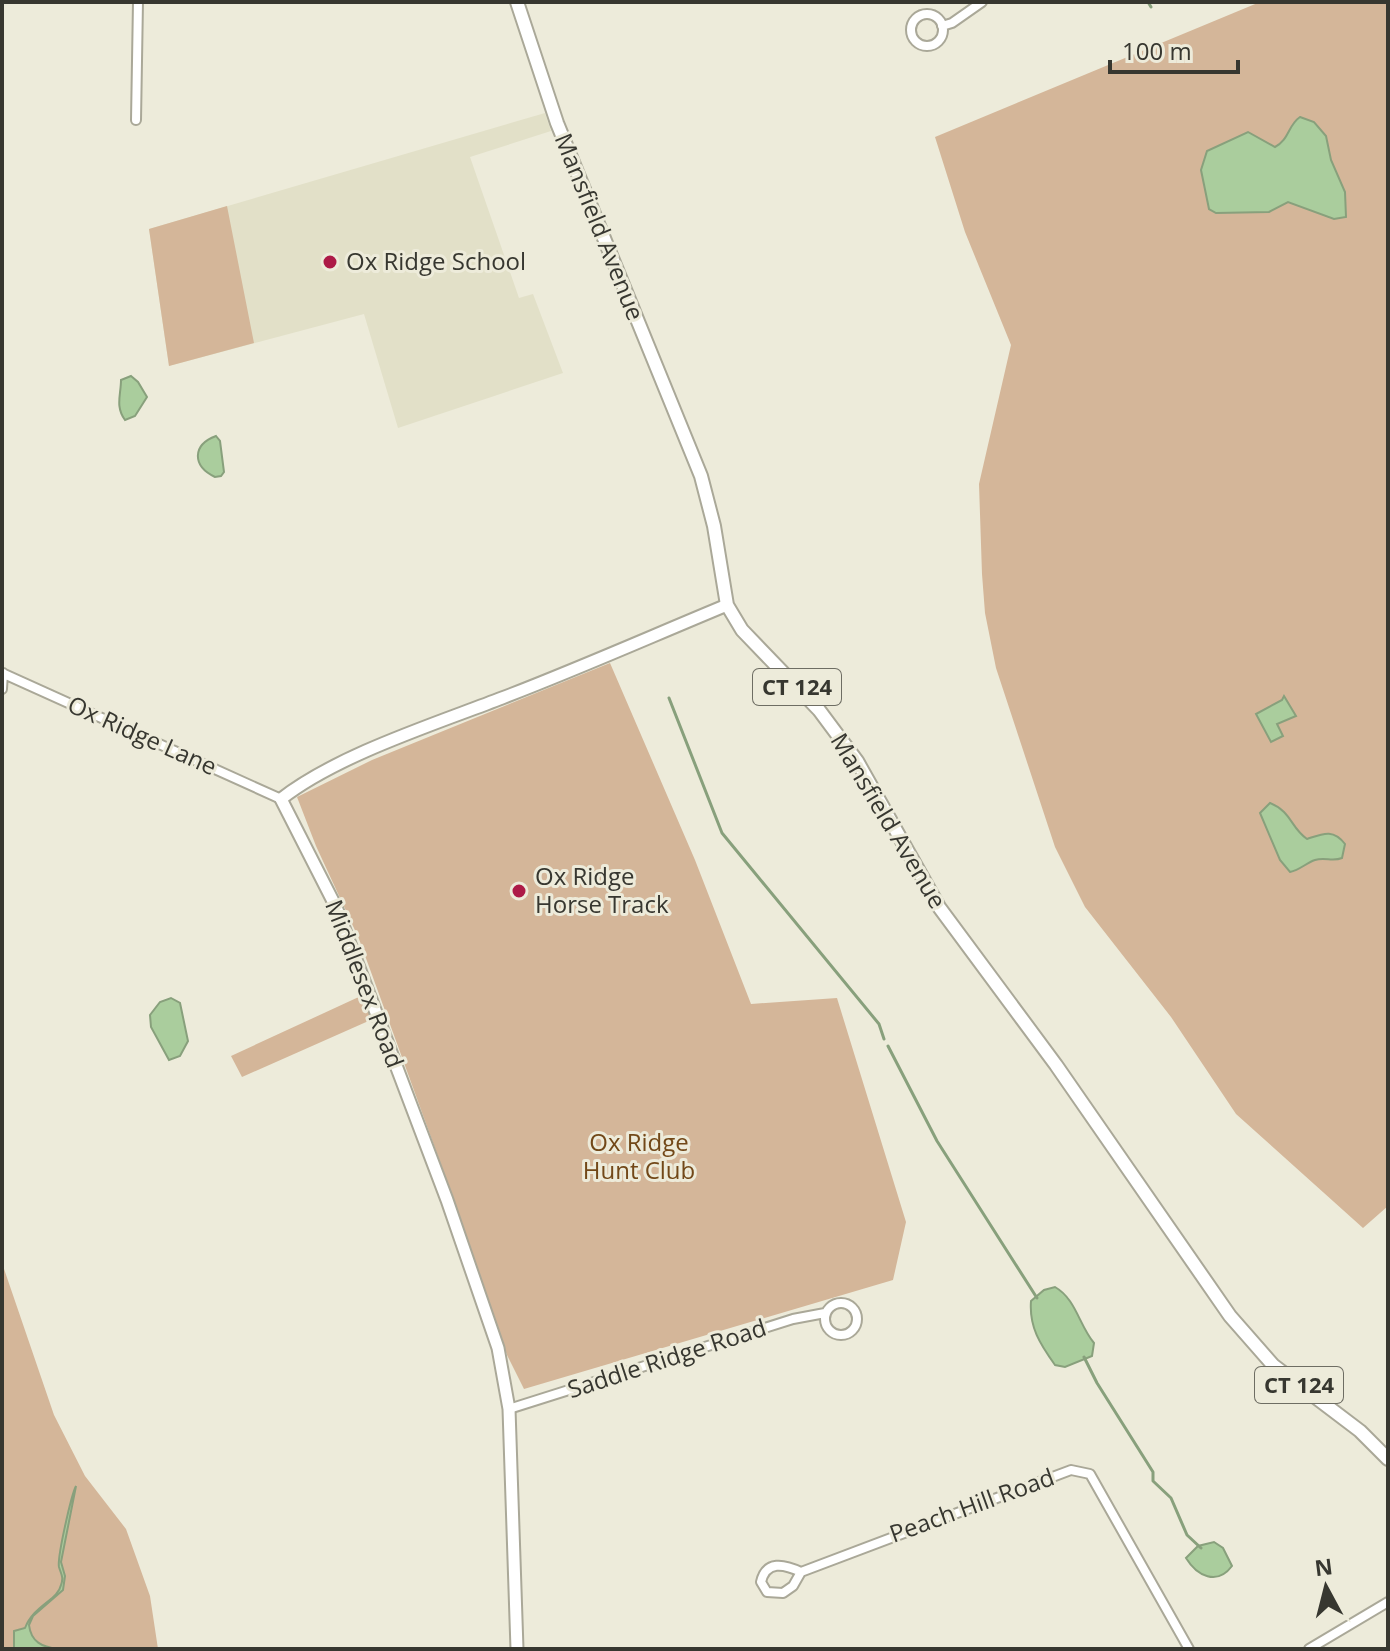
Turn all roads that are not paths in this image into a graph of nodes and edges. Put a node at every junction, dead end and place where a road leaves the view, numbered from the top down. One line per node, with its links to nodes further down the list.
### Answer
1 (138, 2): 5 (street)
2 (517, 2): 6 (main road, Mansfield Avenue / CT 124)
3 (982, 2): 4 (street)
4 (942, 26)
5 (136, 120)
6 (727, 605): 9 (main road); 12 (main road, Mansfield Avenue / CT 124)
7 (2, 673): 8 (street); 9 (street, Ox Ridge Lane)
8 (2, 689)
9 (281, 799): 11 (main road, Middlesex Road)
10 (825, 1313): 10 (street, Saddle Ridge Road); 11 (street, Saddle Ridge Road)
11 (509, 1409): 15 (main road, Middlesex Road)
12 (1388, 1459)
13 (801, 1572): 13 (street, Peach Hill Road); 16 (street, Peach Hill Road)
14 (1388, 1602): 17 (street)
15 (517, 1649)
16 (1189, 1649)
17 (1309, 1649)

